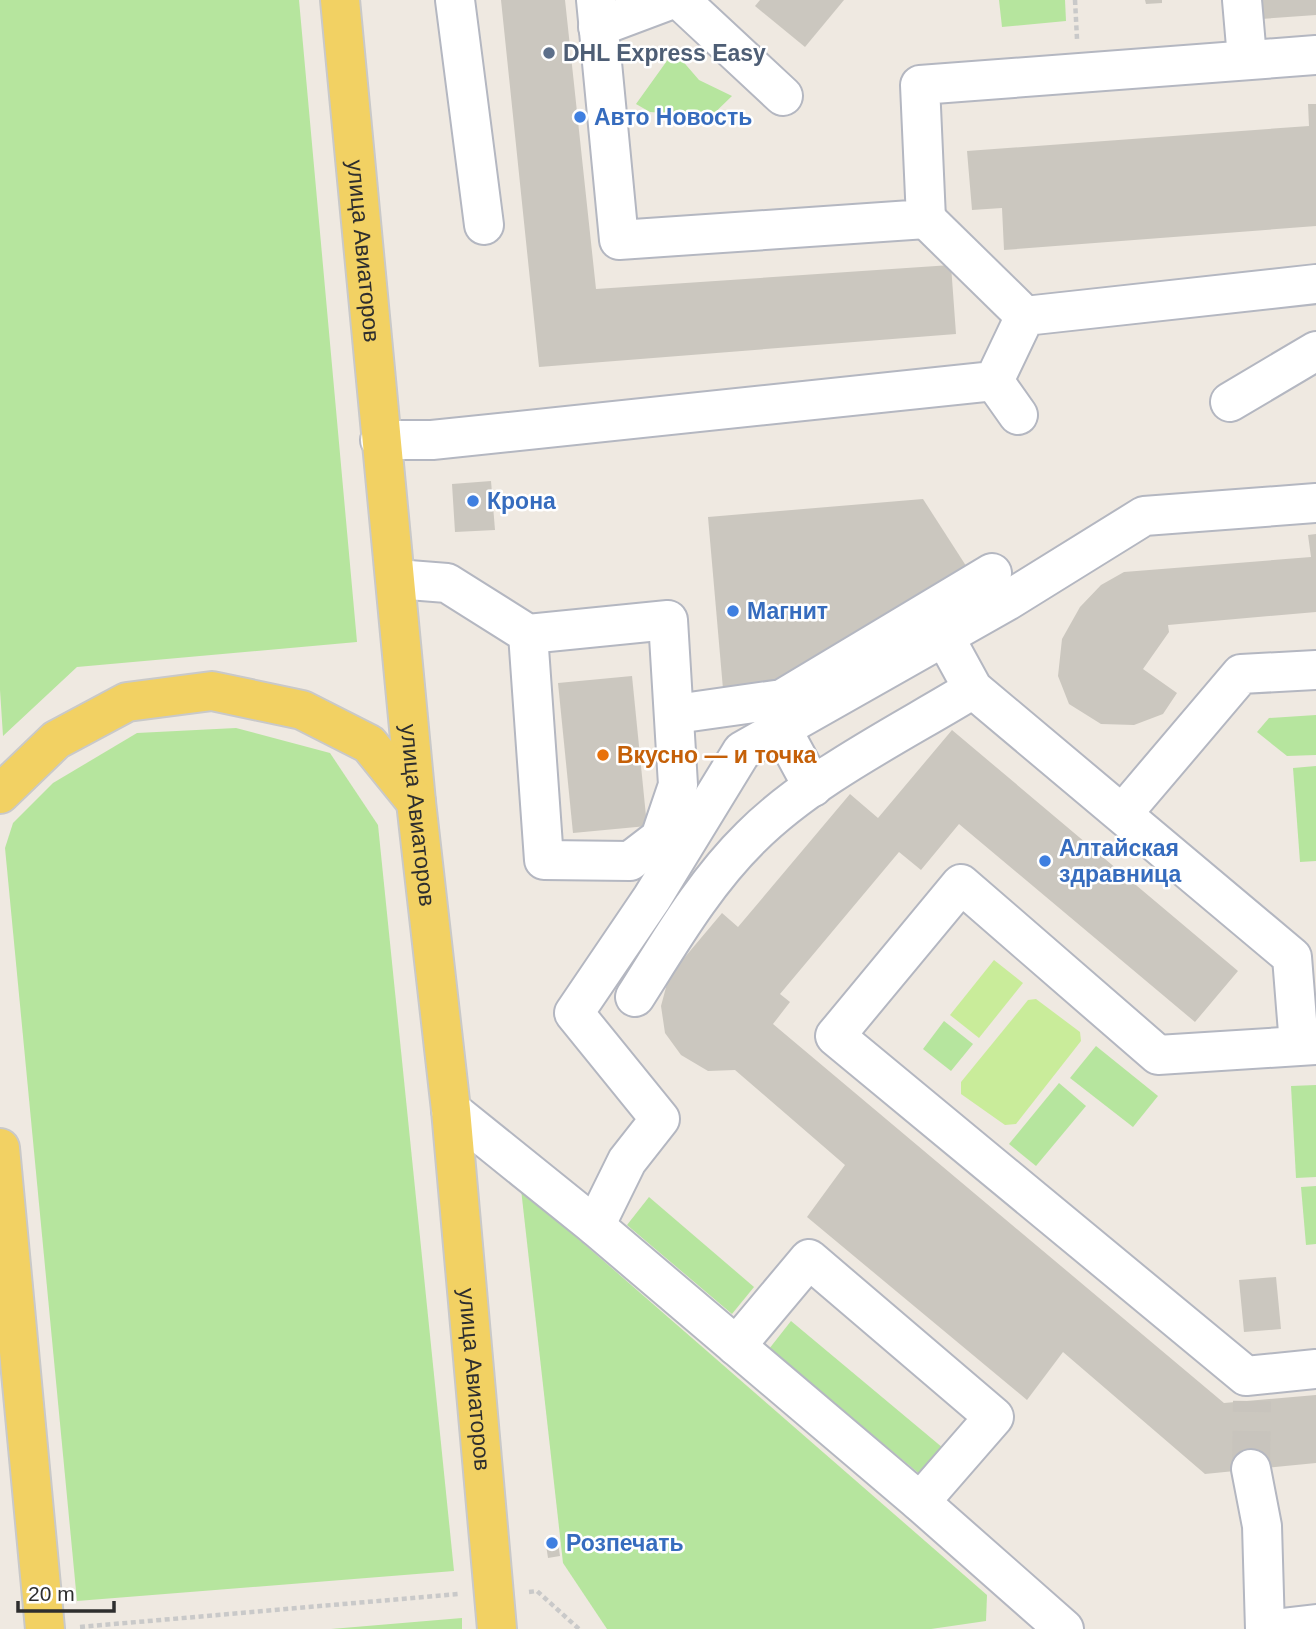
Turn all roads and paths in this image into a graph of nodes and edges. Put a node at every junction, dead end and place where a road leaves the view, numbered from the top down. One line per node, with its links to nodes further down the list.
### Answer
1 (340, 0): 20 (main road, улица Авиаторов)
2 (455, 0): 13 (street)
3 (670, 0): 7 (street)
4 (680, 0): 11 (street)
5 (1074, 0): 8 (path)
6 (1242, 0): 10 (street)
7 (597, 13): 12 (street)
8 (1077, 33)
9 (1316, 55): 10 (street)
10 (1247, 58): 12 (street)
11 (783, 96)
12 (926, 219): 15 (street)
13 (484, 225)
14 (1316, 284): 15 (street)
15 (1025, 316): 17 (street)
16 (1316, 351): 18 (street)
17 (994, 381): 19 (street); 20 (street)
18 (1230, 402)
19 (1018, 415)
20 (380, 440): 23 (main road, улица Авиаторов)
21 (1316, 503): 25 (street)
22 (992, 572): 28 (street)
23 (396, 579): 24 (street); 32 (main road, улица Авиаторов)
24 (528, 634): 28 (street); 28 (street)
25 (944, 636): 27 (street); 29 (street)
26 (1316, 670): 33 (street)
27 (973, 689): 30 (street); 33 (street)
28 (676, 714)
29 (781, 728): 30 (street); 34 (street)
30 (813, 787): 35 (street)
31 (0, 794): 32 (main road)
32 (416, 802): 38 (main road, улица Авиаторов)
33 (1123, 813): 37 (street)
34 (652, 898): 35 (street); 40 (street)
35 (685, 917): 36 (street)
36 (635, 997)
37 (1307, 1045): 42 (street)
38 (451, 1110): 40 (street); 49 (main road, улица Авиаторов)
39 (0, 1148): 48 (main road)
40 (595, 1226): 41 (street)
41 (736, 1346): 44 (street); 44 (street)
42 (1316, 1369)
43 (1251, 1469): 52 (street)
44 (920, 1502): 51 (street)
45 (529, 1592): 50 (path)
46 (459, 1594): 48 (path)
47 (1316, 1624): 53 (street)
48 (62, 1628)
49 (497, 1629)
50 (579, 1629)
51 (1065, 1629)
52 (1265, 1629)
53 (1273, 1629)

